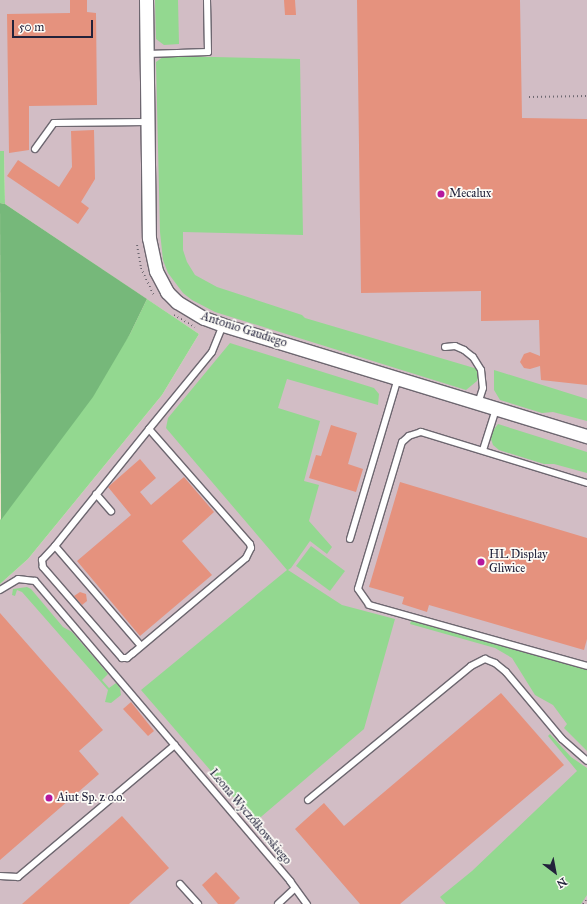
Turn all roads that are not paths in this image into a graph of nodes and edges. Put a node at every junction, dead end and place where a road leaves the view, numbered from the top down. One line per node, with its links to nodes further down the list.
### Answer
1 (146, 0): 3 (street, Antonio Gaudiego)
2 (206, 0): 3 (lane)
3 (147, 54): 4 (street, Antonio Gaudiego)
4 (147, 122): 5 (lane); 6 (street, Antonio Gaudiego)
5 (35, 149)
6 (223, 325): 8 (street, Antonio Gaudiego); 11 (lane)
7 (445, 347): 9 (lane)
8 (398, 378): 9 (street, Antonio Gaudiego); 17 (lane)
9 (478, 403): 10 (street, Antonio Gaudiego)
10 (496, 409): 12 (street, Antonio Gaudiego); 13 (lane)
11 (149, 429): 15 (lane); 20 (lane)
12 (587, 436)
13 (483, 450): 14 (lane); 21 (lane)
14 (587, 483)
15 (96, 494): 16 (lane); 18 (lane)
16 (111, 512)
17 (350, 539)
18 (55, 546): 20 (lane); 20 (lane)
19 (0, 590): 22 (lane, Leona Wyczółkowskiego)
20 (141, 646)
21 (587, 666)
22 (175, 745): 25 (lane); 27 (lane, Leona Wyczółkowskiego)
23 (587, 761): 24 (lane)
24 (308, 800)
25 (0, 876)
26 (180, 884): 28 (lane)
27 (294, 889): 29 (lane); 30 (lane, Leona Wyczółkowskiego)
28 (198, 904)
29 (278, 904)
30 (307, 904)

